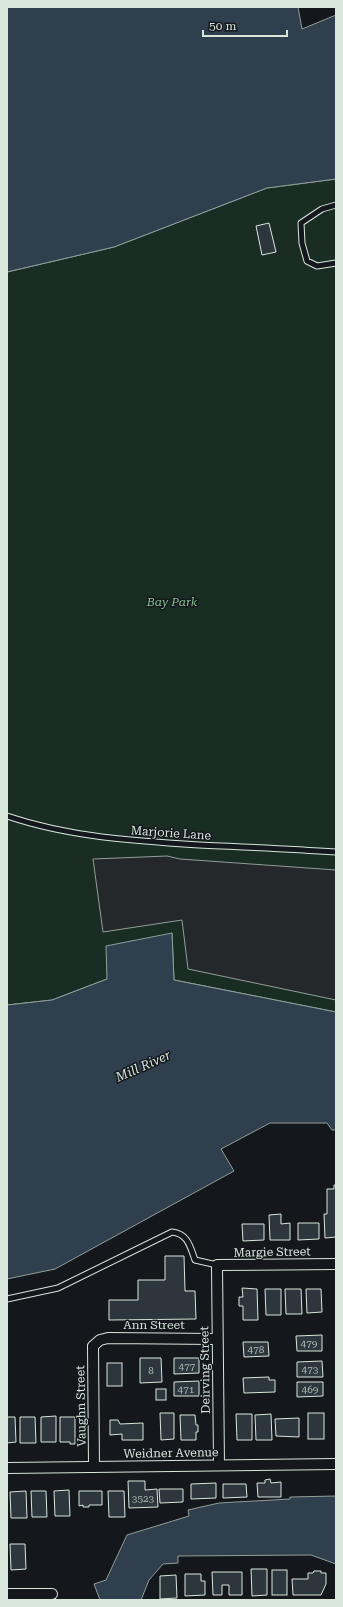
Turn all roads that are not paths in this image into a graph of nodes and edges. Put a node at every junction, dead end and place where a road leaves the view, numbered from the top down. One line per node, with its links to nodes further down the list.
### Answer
1 (336, 205): 2 (lane)
2 (336, 263)
3 (7, 816): 4 (lane, Marjorie Lane)
4 (336, 852)
5 (336, 1264): 6 (street, Margie Street)
6 (217, 1270): 7 (lane); 8 (street, Deirving Street)
7 (7, 1299)
8 (217, 1339): 9 (street, Ann Street); 11 (street, Deirving Street)
9 (93, 1346): 12 (street, Vaughn Street)
10 (336, 1464): 11 (street, Weidner Avenue)
11 (219, 1465): 12 (street, Weidner Avenue)
12 (94, 1467): 13 (street, Weidner Avenue)
13 (7, 1468)
14 (7, 1594): 15 (street)
15 (52, 1594)

